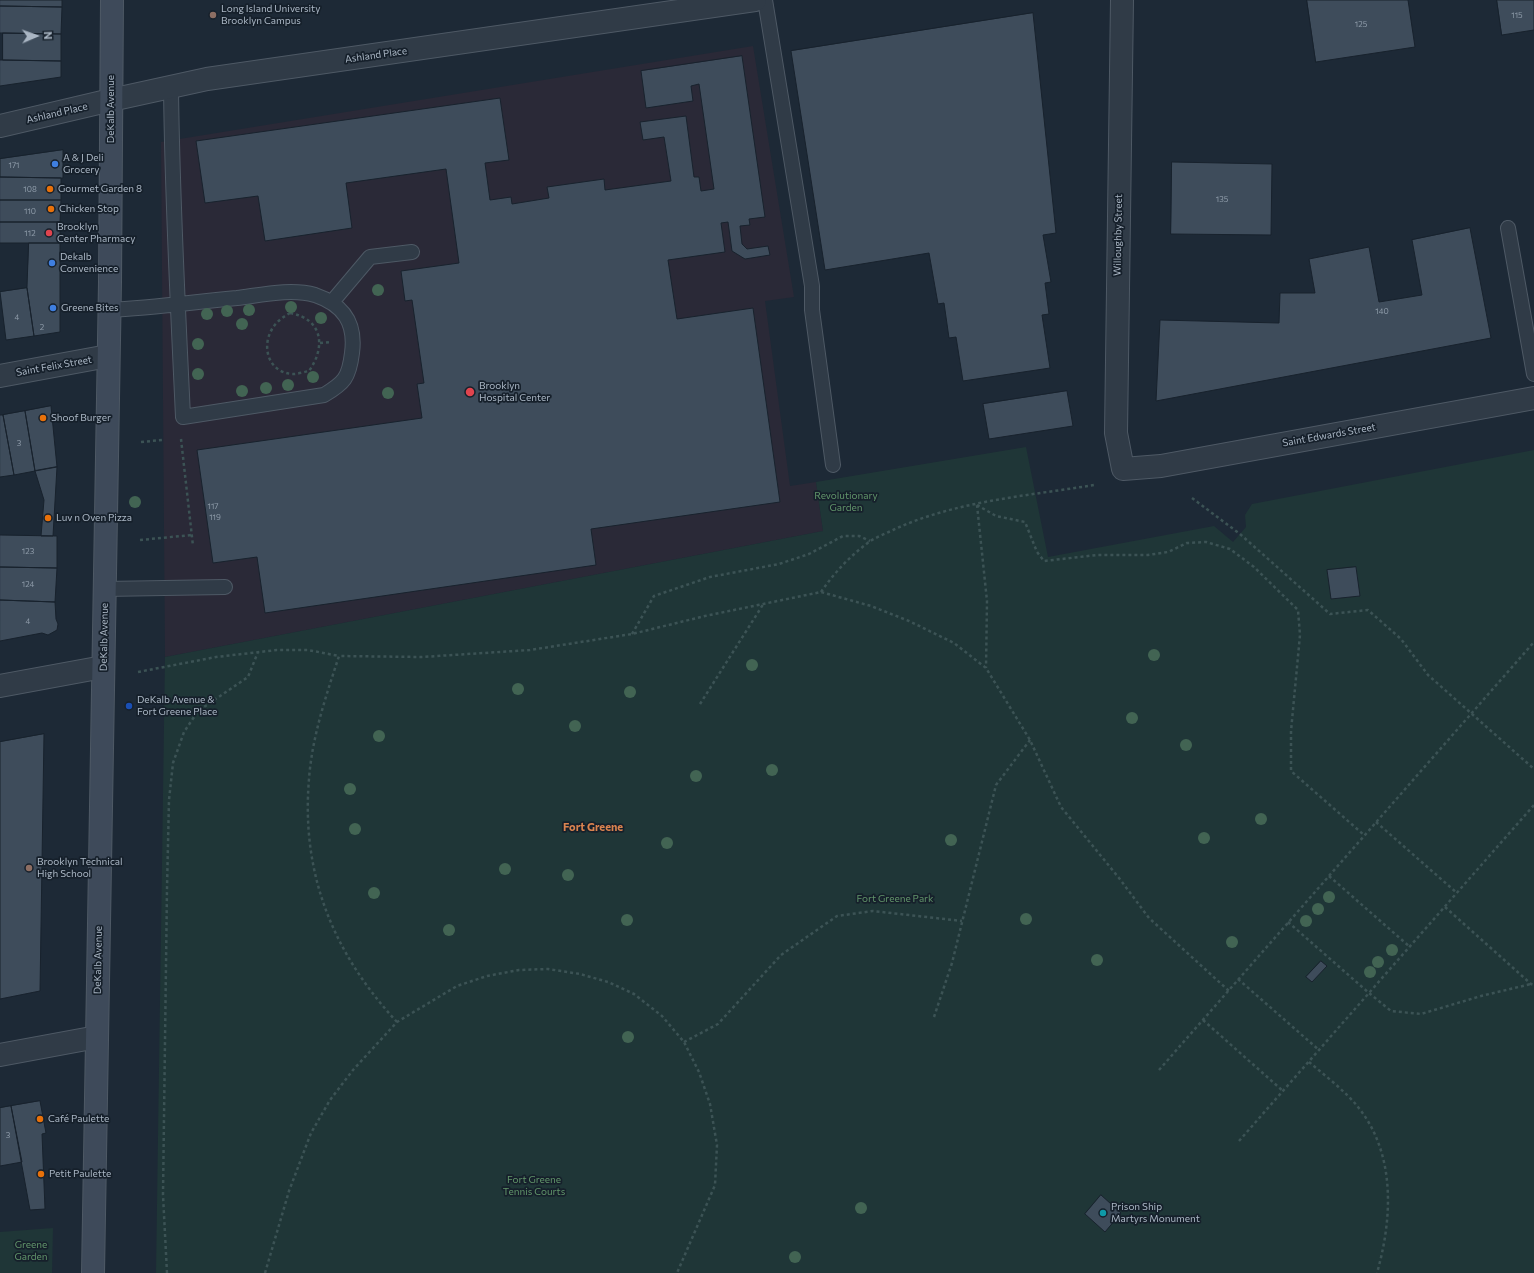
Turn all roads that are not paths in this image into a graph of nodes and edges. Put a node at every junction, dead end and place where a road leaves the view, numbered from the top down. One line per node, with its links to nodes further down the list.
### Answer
1 (112, 0): 6 (main road, DeKalb Avenue)
2 (755, 0): 5 (street, Ashland Place)
3 (765, 0): 17 (lane)
4 (1122, 0): 18 (street, Willoughby Street)
5 (171, 86): 6 (street, Ashland Place); 11 (lane)
6 (111, 100): 7 (street, Ashland Place); 12 (main road, DeKalb Avenue)
7 (0, 126)
8 (1508, 228): 14 (lane)
9 (412, 252): 10 (lane)
10 (332, 302): 11 (lane); 11 (lane)
11 (178, 304): 12 (lane)
12 (109, 310): 13 (main road, DeKalb Avenue)
13 (108, 356): 15 (street, Saint Felix Street); 20 (main road, DeKalb Avenue)
14 (1534, 374)
15 (0, 376)
16 (1534, 398): 18 (street, Saint Edwards Street)
17 (833, 465)
18 (1123, 469)
19 (225, 587): 20 (lane)
20 (104, 589): 21 (main road, DeKalb Avenue)
21 (103, 667): 22 (street); 23 (main road, DeKalb Avenue)
22 (0, 686)
23 (97, 1038): 24 (street); 25 (main road, DeKalb Avenue)
24 (0, 1055)
25 (93, 1273)

